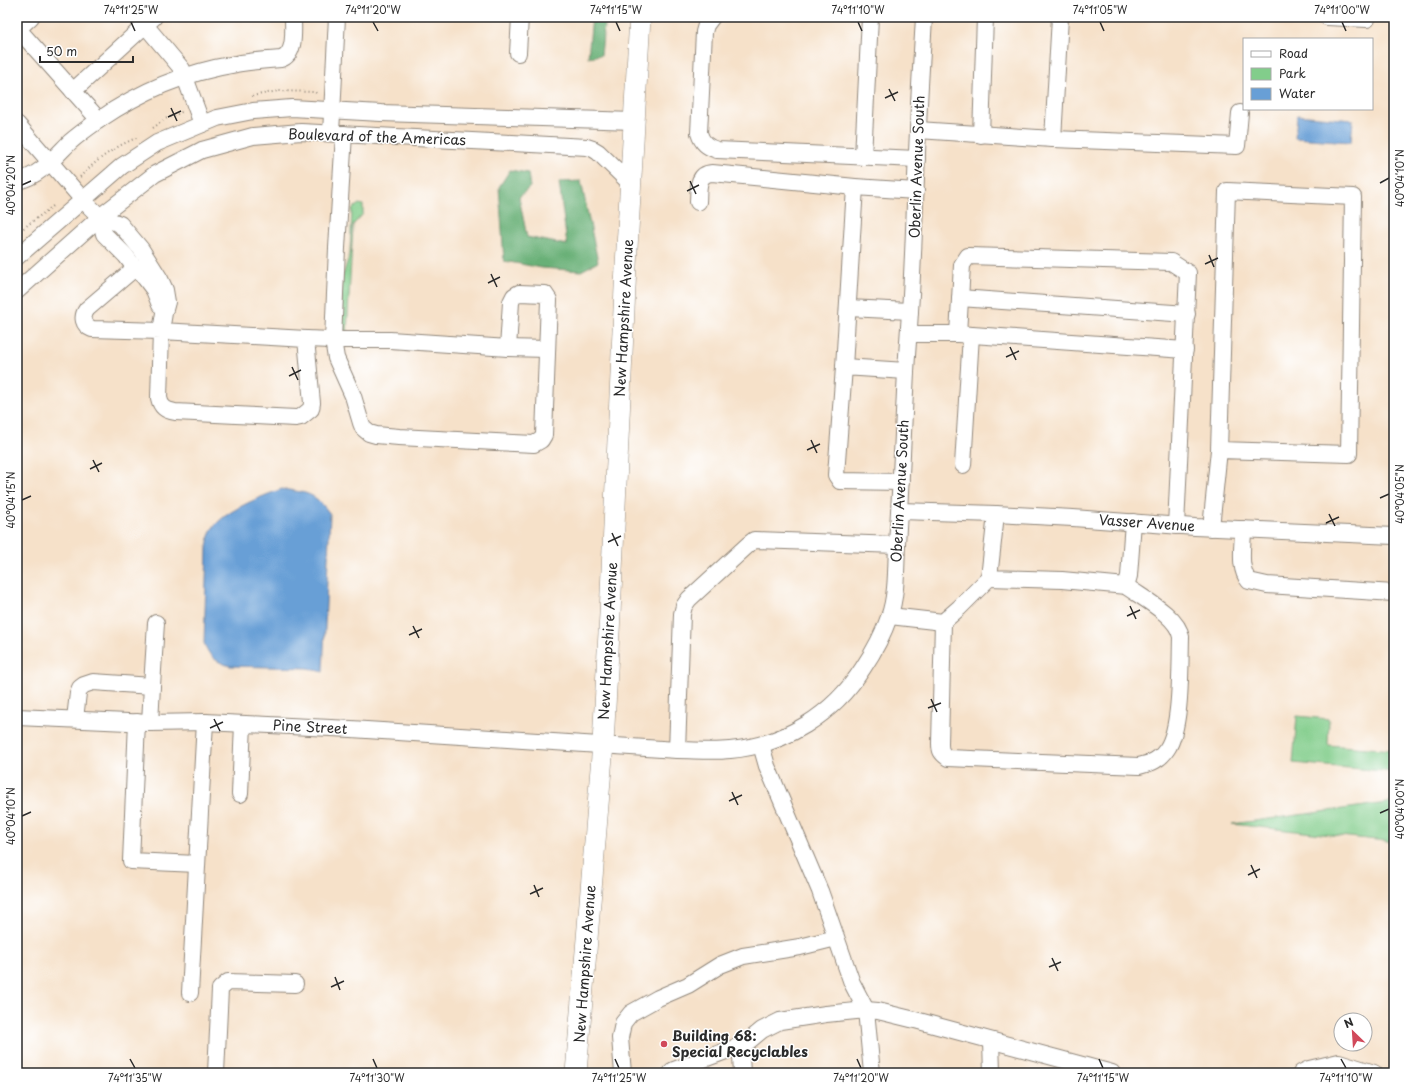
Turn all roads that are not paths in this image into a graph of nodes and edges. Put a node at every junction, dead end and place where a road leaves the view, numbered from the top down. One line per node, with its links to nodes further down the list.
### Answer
1 (31, 17): 14 (street)
2 (293, 17): 16 (street)
3 (337, 17): 18 (street)
4 (520, 17): 15 (street)
5 (640, 17): 21 (main road, New Hampshire Avenue)
6 (712, 17): 28 (street)
7 (870, 17): 28 (street)
8 (985, 17): 26 (street)
9 (1060, 17): 27 (street)
10 (1327, 17): 11 (street)
11 (1367, 17)
12 (920, 18): 24 (street, Oberlin Avenue South)
13 (149, 21): 16 (street); 17 (street)
14 (18, 30): 17 (street)
15 (518, 53)
16 (186, 77): 20 (street); 23 (street)
17 (73, 91): 20 (street)
18 (333, 110): 21 (street, Boulevard of the Americas); 23 (street, Boulevard of the Americas); 25 (street)
19 (1240, 113): 27 (street)
20 (99, 120): 30 (street)
21 (634, 122): 32 (main road, New Hampshire Avenue)
22 (17, 124): 30 (street)
23 (202, 124): 35 (street, Boulevard of the Americas)
24 (918, 130): 26 (street); 29 (street, Oberlin Avenue South)
25 (338, 134): 32 (street, Boulevard of the Americas); 37 (street, Boulevard of the Americas); 50 (street)
26 (981, 135): 27 (street)
27 (1054, 139)
28 (863, 157): 29 (street)
29 (917, 159): 34 (street, Oberlin Avenue South)
30 (50, 162): 31 (street); 35 (street)
31 (17, 181)
32 (631, 184): 79 (main road, New Hampshire Avenue)
33 (855, 187): 34 (street); 36 (street); 42 (street)
34 (916, 191): 43 (street, Oberlin Avenue South)
35 (83, 200): 37 (street); 38 (street, Boulevard of the Americas)
36 (698, 202)
37 (100, 217): 39 (street); 40 (street, Boulevard of the Americas); 44 (street)
38 (17, 257)
39 (134, 268): 44 (street); 46 (street)
40 (17, 292)
41 (960, 298): 45 (street); 45 (street); 48 (street)
42 (848, 308): 43 (street); 54 (street)
43 (910, 311): 47 (street, Oberlin Avenue South)
44 (164, 313): 46 (street)
45 (1187, 314): 53 (street)
46 (161, 331): 49 (street); 49 (street)
47 (909, 334): 48 (street); 55 (street, Oberlin Avenue South)
48 (964, 335): 53 (street); 57 (street)
49 (306, 339): 50 (street)
50 (333, 340): 51 (street); 52 (street)
51 (508, 348): 52 (street); 52 (street)
52 (547, 349)
53 (1185, 350): 62 (street)
54 (844, 367): 55 (street); 58 (street)
55 (906, 371): 58 (street, Oberlin Avenue South)
56 (1219, 450): 56 (street); 63 (street)
57 (962, 465)
58 (901, 482): 59 (street, Oberlin Avenue South)
59 (900, 511): 60 (street, Vasser Avenue); 66 (street, Oberlin Avenue South)
60 (996, 514): 61 (street, Vasser Avenue); 67 (street)
61 (1133, 522): 62 (street, Vasser Avenue); 68 (street)
62 (1176, 526): 63 (street, Vasser Avenue)
63 (1211, 528): 64 (street, Vasser Avenue)
64 (1243, 529): 65 (street, Vasser Avenue); 69 (street)
65 (1394, 536)
66 (897, 545): 70 (street, Oberlin Avenue South); 81 (street)
67 (989, 578): 68 (street); 71 (street)
68 (1126, 586): 71 (street)
69 (1394, 594)
70 (890, 616): 71 (street); 80 (street, Oberlin Avenue South)
71 (942, 622)
72 (156, 623): 73 (street)
73 (152, 686): 75 (street); 76 (street)
74 (17, 717): 75 (street, Pine Street)
75 (75, 719): 76 (street, Pine Street)
76 (144, 722): 77 (street, Pine Street); 83 (street)
77 (205, 722): 78 (street, Pine Street); 83 (street)
78 (243, 724): 79 (street, Pine Street); 82 (street)
79 (603, 744): 81 (street, Oberlin Avenue South); 91 (main road, New Hampshire Avenue)
80 (761, 745): 81 (street, Oberlin Avenue South); 84 (street)
81 (677, 750)
82 (240, 794)
83 (197, 864): 86 (street)
84 (836, 938): 87 (street); 92 (street)
85 (295, 984): 90 (street)
86 (190, 993)
87 (866, 1010): 88 (street); 89 (street); 95 (street)
88 (991, 1041): 96 (street); 97 (street)
89 (745, 1044): 93 (street); 94 (street)
90 (216, 1073)
91 (576, 1073)
92 (623, 1073)
93 (671, 1073)
94 (742, 1073)
95 (872, 1073)
96 (992, 1073)
97 (1112, 1073)
98 (1301, 1073): 99 (street)
99 (1374, 1073)

